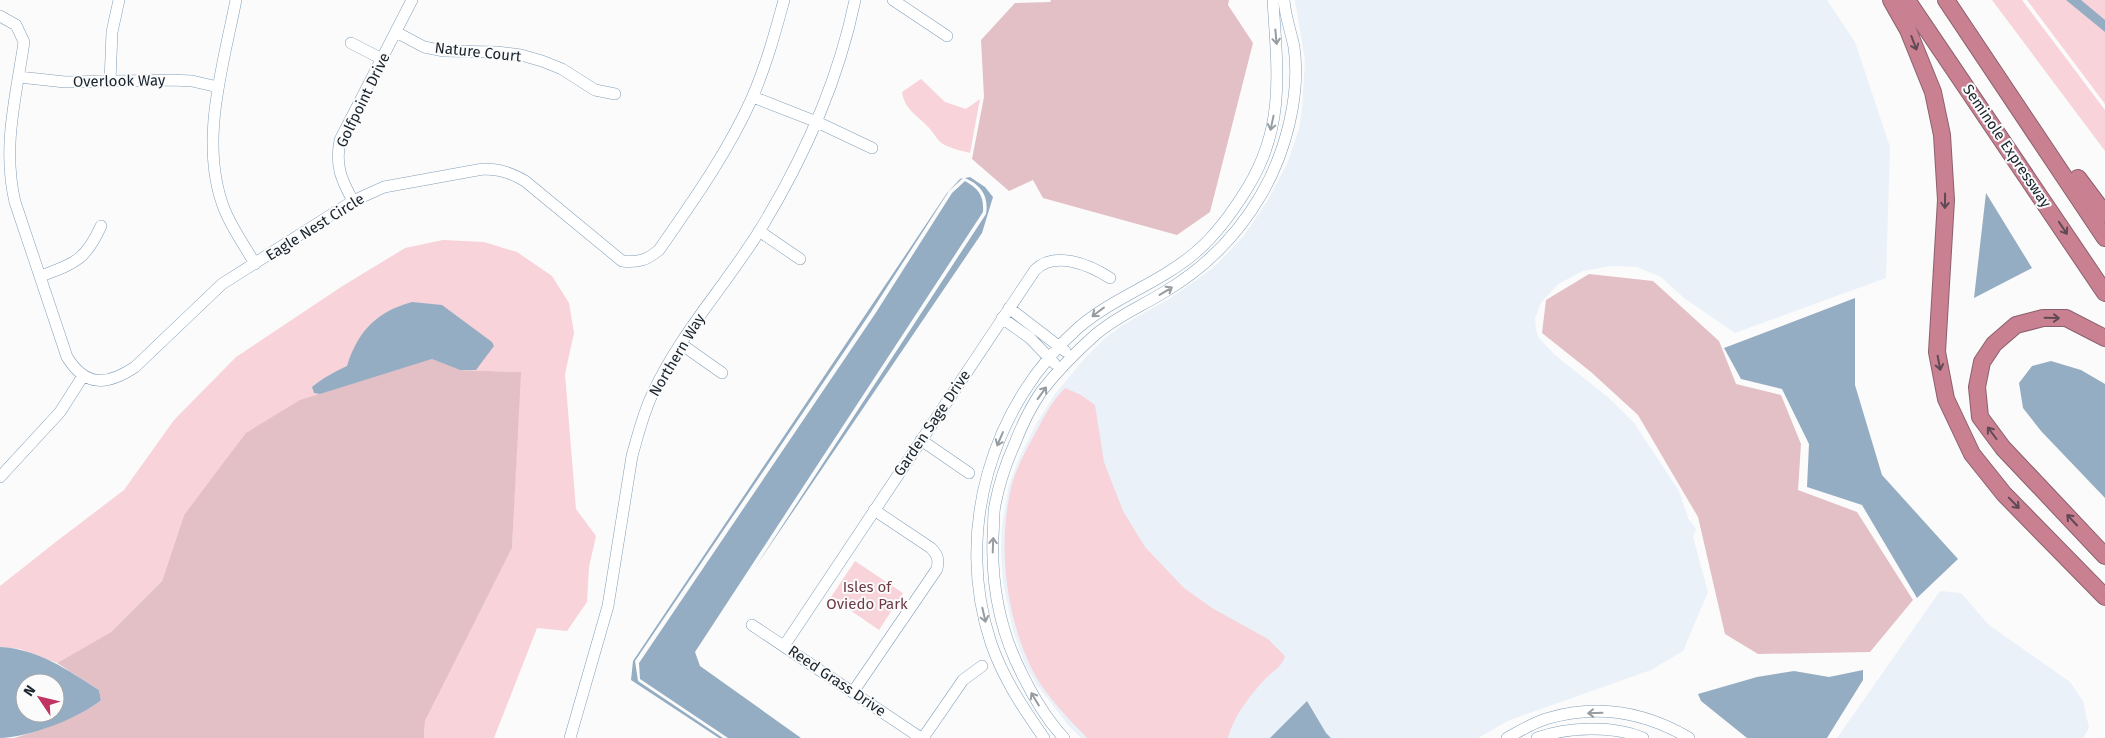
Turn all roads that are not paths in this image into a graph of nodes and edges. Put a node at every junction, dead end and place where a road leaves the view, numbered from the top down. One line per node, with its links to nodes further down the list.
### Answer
1 (119, 0): 18 (street)
2 (236, 0): 19 (street)
3 (412, 0): 13 (street, Golfpoint Drive)
4 (784, 0): 21 (street, Eagle Nest Circle)
5 (856, 0): 22 (street, Northern Way)
6 (893, 0): 14 (street)
7 (1273, 0): 40 (street, one-way to 40)
8 (1284, 0): 41 (street, one-way to 8)
9 (1891, 0): 51 (highway, one-way to 51)
10 (1907, 0): 33 (highway, Seminole Expressway, one-way to 33)
11 (1946, 0): 25 (highway); 28 (highway, Seminole Expressway)
12 (0, 16): 17 (street)
13 (396, 32): 16 (street, Golfpoint Drive); 20 (street, Nature Court)
14 (947, 36)
15 (351, 43): 16 (street)
16 (382, 59): 24 (street, Golfpoint Drive)
17 (19, 77): 18 (street, Overlook Way); 31 (street)
18 (110, 82): 19 (street, Overlook Way)
19 (218, 87): 30 (street)
20 (615, 94)
21 (753, 97): 22 (street); 24 (street, Eagle Nest Circle)
22 (817, 122): 23 (street); 27 (street, Northern Way)
23 (872, 148)
24 (353, 201): 30 (street, Eagle Nest Circle)
25 (2105, 214)
26 (101, 226): 31 (street)
27 (759, 231): 29 (street); 39 (street, Northern Way)
28 (2105, 238)
29 (800, 259)
30 (255, 264): 45 (street, Eagle Nest Circle)
31 (40, 276): 45 (street)
32 (1110, 278): 34 (street, Garden Sage Drive)
33 (2105, 293)
34 (1009, 308): 35 (street, Garden Sage Drive); 36 (street)
35 (1002, 318): 37 (street); 46 (street, Garden Sage Drive)
36 (1038, 329): 37 (street); 40 (street)
37 (1030, 338): 42 (street)
38 (2105, 338): 50 (highway, one-way to 38)
39 (681, 344): 44 (street); 61 (street, Northern Way)
40 (1059, 346): 41 (street); 42 (street)
41 (1073, 356): 43 (street)
42 (1049, 358): 43 (street); 63 (street, one-way to 63)
43 (1060, 369): 59 (street, one-way to 43)
44 (722, 373)
45 (83, 376): 48 (street)
46 (921, 440): 47 (street); 49 (street, Garden Sage Drive)
47 (969, 473)
48 (0, 477)
49 (874, 510): 53 (street, Garden Sage Drive); 55 (street)
50 (2105, 556)
51 (2105, 597)
52 (752, 625): 53 (street, Reed Grass Drive)
53 (784, 646): 55 (street, Reed Grass Drive)
54 (982, 666): 62 (street)
55 (853, 692): 62 (street, Reed Grass Drive)
56 (1620, 712): 57 (street); 58 (street); 64 (street, one-way to 64)
57 (1643, 716): 60 (street); 66 (street)
58 (1620, 731): 60 (street); 65 (street)
59 (1061, 735): 63 (street)
60 (1640, 737)
61 (570, 738)
62 (922, 738)
63 (1046, 738)
64 (1507, 738)
65 (1538, 738)
66 (1689, 738)

